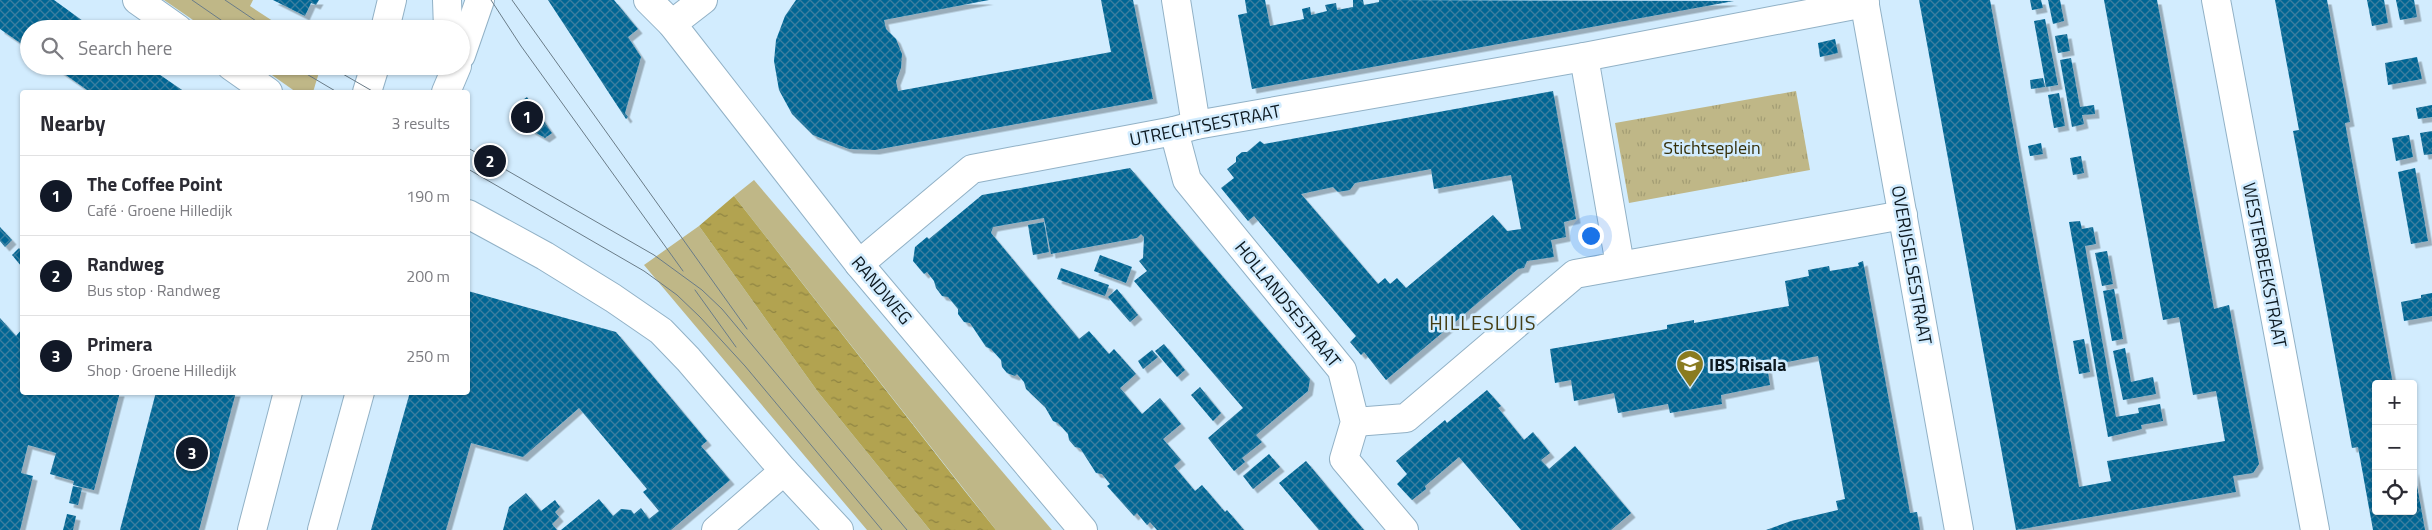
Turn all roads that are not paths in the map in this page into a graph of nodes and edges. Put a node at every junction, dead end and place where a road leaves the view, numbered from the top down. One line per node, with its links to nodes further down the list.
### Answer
1 (137, 0): 10 (street)
2 (392, 0): 11 (street)
3 (447, 0): 12 (street)
4 (480, 0): 14 (street)
5 (648, 0): 13 (street, RANDWEG)
6 (703, 0): 13 (street)
7 (1176, 0): 24 (street, HOLLANDSESTRAAT)
8 (2216, 0): 33 (street, WESTERBEEKSTRAAT)
9 (1865, 2): 15 (street); 26 (street, OVERIJSELSESTRAAT)
10 (165, 20)
11 (387, 20)
12 (448, 20)
13 (672, 24): 27 (street, RANDWEG)
14 (470, 29)
15 (1584, 57): 24 (street, UTRECHTSESTRAAT); 28 (street)
16 (244, 75): 20 (street)
17 (373, 75): 21 (street)
18 (445, 75): 22 (street)
19 (453, 75): 23 (street)
20 (265, 90)
21 (369, 90)
22 (445, 90)
23 (446, 90)
24 (1185, 128): 27 (street, UTRECHTSESTRAAT); 31 (street, HOLLANDSESTRAAT)
25 (470, 215): 32 (street)
26 (1903, 215): 28 (street); 40 (street, OVERIJSELSESTRAAT)
27 (859, 264): 38 (street, RANDWEG)
28 (1620, 265): 31 (street)
29 (287, 395): 34 (street)
30 (359, 395): 35 (street)
31 (1355, 422): 39 (street)
32 (784, 471): 36 (street); 37 (street)
33 (2310, 529)
34 (252, 530)
35 (322, 530)
36 (716, 530)
37 (839, 530)
38 (1083, 530)
39 (1404, 530)
40 (1959, 530)

